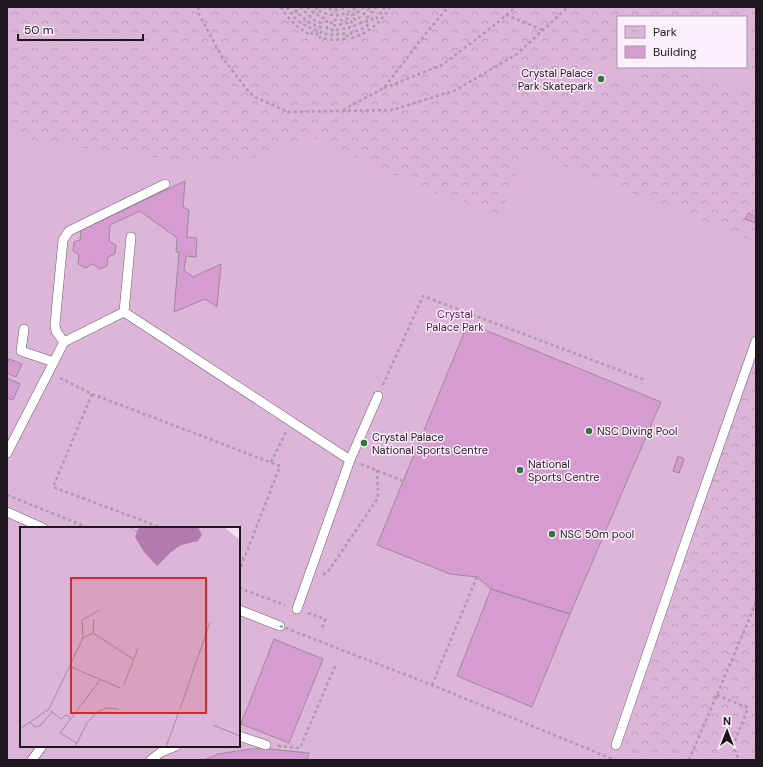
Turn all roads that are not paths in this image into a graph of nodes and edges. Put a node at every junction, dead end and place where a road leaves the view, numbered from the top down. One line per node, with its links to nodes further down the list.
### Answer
1 (165, 184): 6 (lane)
2 (131, 237): 3 (lane)
3 (124, 312): 6 (lane); 10 (lane)
4 (24, 329): 7 (lane)
5 (756, 341): 18 (lane)
6 (64, 342): 7 (lane)
7 (54, 362): 9 (lane)
8 (378, 396): 10 (lane)
9 (7, 453)
10 (350, 460): 14 (lane)
11 (7, 512): 12 (lane)
12 (41, 527)
13 (240, 610): 15 (lane)
14 (297, 610)
15 (280, 626)
16 (240, 736): 17 (lane)
17 (266, 745)
18 (616, 745)
19 (41, 747): 21 (lane)
20 (174, 747): 22 (lane)
21 (32, 760)
22 (151, 760)

